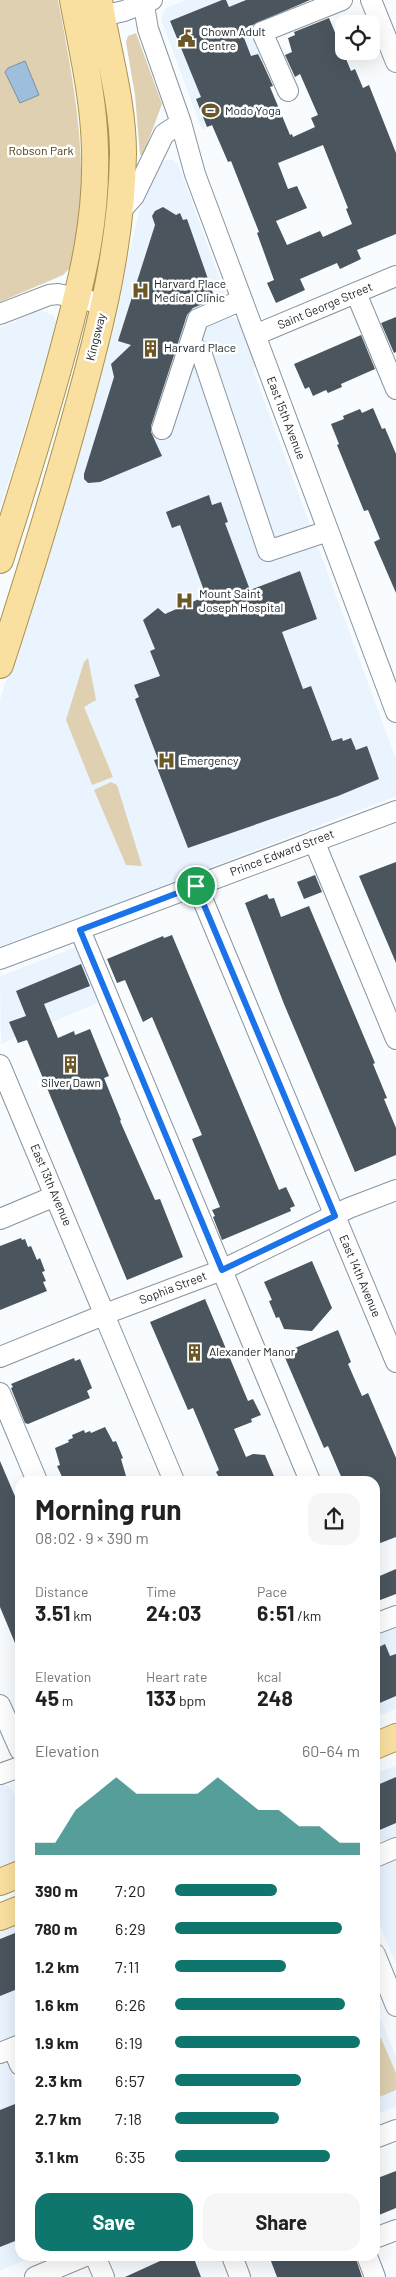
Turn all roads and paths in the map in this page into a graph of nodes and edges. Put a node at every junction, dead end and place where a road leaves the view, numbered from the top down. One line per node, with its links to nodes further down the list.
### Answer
1 (342, 0): 6 (street)
2 (371, 0): 5 (street)
3 (146, 1): 4 (street); 7 (street, East 15th Avenue)
4 (88, 9): 8 (main road, Kingsway); 11 (main road)
5 (396, 62)
6 (288, 91)
7 (181, 123): 8 (street); 12 (street, East 15th Avenue)
8 (120, 212): 13 (main road, Kingsway)
9 (396, 276): 10 (street, Saint George Street)
10 (356, 293): 15 (street, Saint George Street); 17 (street)
11 (77, 298): 13 (street); 14 (street); 20 (main road)
12 (242, 300): 15 (street, East 15th Avenue); 16 (street)
13 (104, 304): 21 (main road, Kingsway)
14 (0, 314)
15 (255, 335): 19 (street, East 15th Avenue)
16 (190, 345): 18 (street); 19 (street)
17 (396, 390)
18 (162, 429)
19 (328, 531): 22 (street, East 15th Avenue)
20 (0, 560)
21 (0, 664)
22 (396, 712)
23 (396, 811): 24 (street, Prince Edward Street)
24 (314, 841): 25 (street, Prince Edward Street); 28 (street)
25 (196, 886): 26 (street, Prince Edward Street); 32 (street, East 14th Avenue)
26 (80, 930): 27 (street, Prince Edward Street); 34 (street)
27 (0, 959)
28 (396, 1039)
29 (2, 1076): 31 (street, East 13th Avenue)
30 (396, 1190): 32 (street, Sophia Street)
31 (55, 1196): 33 (street); 35 (street, East 13th Avenue)
32 (335, 1216): 34 (street, Sophia Street); 37 (street, East 14th Avenue)
33 (0, 1219)
34 (222, 1270): 35 (street, Sophia Street); 41 (street)
35 (104, 1315): 36 (street, Sophia Street); 40 (street, East 13th Avenue)
36 (0, 1357)
37 (396, 1362)
38 (0, 1393): 39 (street)
39 (35, 1476)
40 (172, 1476)
41 (308, 1476)
42 (396, 1616): 43 (street)
43 (380, 1622)
44 (0, 1705): 45 (street)
45 (15, 1739)
46 (15, 1769): 47 (street)
47 (0, 1774)
48 (396, 1848): 49 (street)
49 (380, 1855)
50 (15, 1876): 51 (main road)
51 (0, 1882)
52 (15, 1911): 53 (main road)
53 (0, 1917)
54 (380, 1966): 55 (street)
55 (396, 2006)
56 (396, 2130): 57 (street)
57 (380, 2136)
58 (396, 2230): 59 (street)
59 (380, 2236)
60 (73, 2261): 64 (street)
61 (97, 2261): 65 (street)
62 (234, 2261): 66 (street)
63 (369, 2261): 67 (street)
64 (35, 2277)
65 (104, 2277)
66 (240, 2277)
67 (375, 2277)

